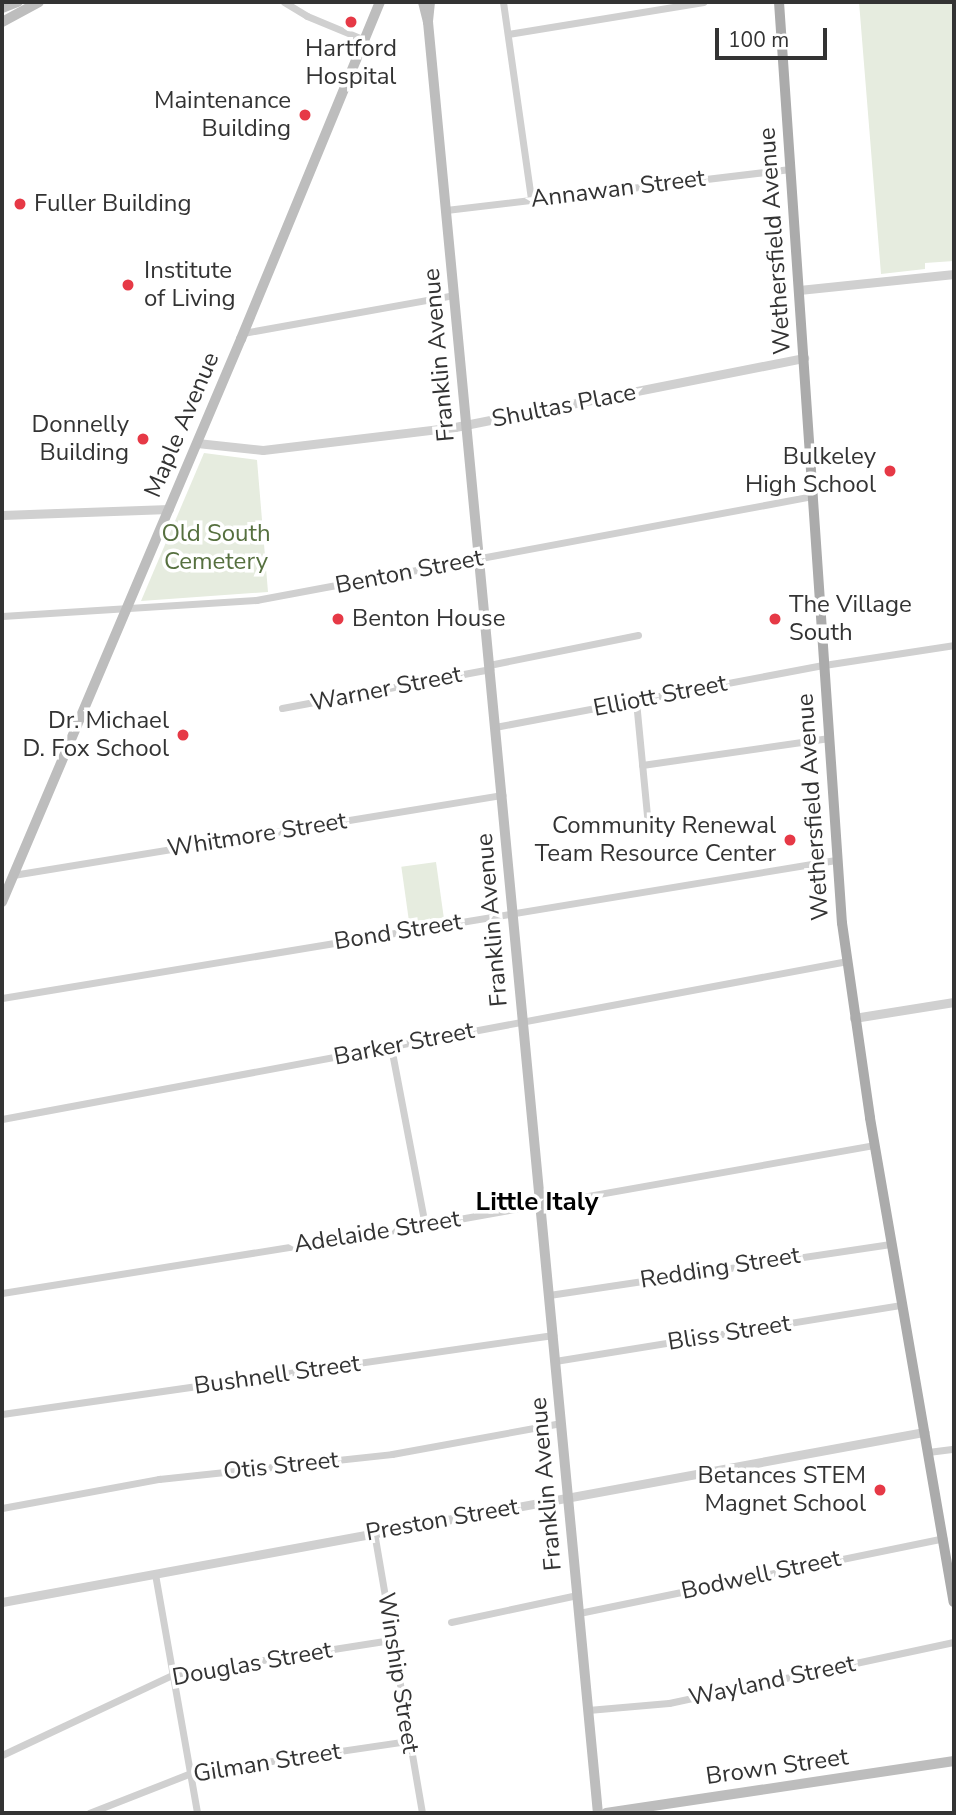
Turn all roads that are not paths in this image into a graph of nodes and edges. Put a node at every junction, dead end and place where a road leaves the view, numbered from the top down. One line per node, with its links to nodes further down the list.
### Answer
1 (18, 2): 10 (main road)
2 (39, 2): 11 (main road)
3 (284, 2): 14 (street)
4 (380, 2): 14 (main road, Maple Avenue)
5 (423, 2): 12 (main road, Franklin Avenue)
6 (430, 2): 12 (main road, Franklin Avenue)
7 (503, 2): 13 (street)
8 (703, 2): 13 (street)
9 (779, 2): 15 (main road, Wethersfield Avenue)
10 (2, 8)
11 (2, 20)
12 (429, 22): 17 (main road, Franklin Avenue)
13 (508, 34): 16 (street)
14 (365, 40): 21 (main road, Maple Avenue)
15 (791, 169): 16 (street, Annawan Street); 19 (main road, Wethersfield Avenue)
16 (531, 199): 17 (street, Annawan Street)
17 (446, 210): 20 (main road, Franklin Avenue)
18 (954, 274): 19 (street)
19 (799, 290): 22 (main road, Wethersfield Avenue)
20 (454, 295): 21 (street); 23 (main road, Franklin Avenue)
21 (243, 333): 24 (main road, Maple Avenue)
22 (804, 358): 23 (street, Shultas Place); 25 (main road, Wethersfield Avenue)
23 (467, 425): 24 (street, Shultas Place); 28 (main road, Franklin Avenue)
24 (197, 443): 26 (main road, Maple Avenue)
25 (813, 496): 28 (street, Benton Street); 33 (main road, Wethersfield Avenue)
26 (169, 509): 27 (street); 29 (main road, Maple Avenue)
27 (2, 515)
28 (479, 559): 29 (street, Benton Street); 34 (main road, Franklin Avenue)
29 (127, 609): 30 (street, Benton Street); 43 (main road, Maple Avenue)
30 (2, 616)
31 (638, 635): 34 (street, Warner Street)
32 (954, 645): 33 (street, Elliott Street)
33 (824, 665): 35 (street, Elliott Street); 38 (main road, Wethersfield Avenue)
34 (489, 667): 36 (street, Warner Street); 37 (main road, Franklin Avenue)
35 (636, 701): 37 (street, Elliott Street); 39 (street)
36 (282, 708)
37 (495, 727): 40 (main road, Franklin Avenue)
38 (829, 738): 39 (street); 42 (main road, Wethersfield Avenue)
39 (642, 765): 41 (street)
40 (502, 795): 43 (street, Whitmore Street); 45 (main road, Franklin Avenue)
41 (648, 825)
42 (836, 860): 45 (street, Bond Street); 46 (main road, Wethersfield Avenue)
43 (13, 875): 44 (main road, Maple Avenue)
44 (2, 902)
45 (513, 913): 47 (street, Bond Street); 50 (main road, Franklin Avenue)
46 (847, 961): 49 (main road, Wethersfield Avenue); 50 (street, Barker Street)
47 (2, 998)
48 (954, 1002): 49 (street)
49 (854, 1018): 53 (main road, Wethersfield Avenue)
50 (523, 1022): 51 (street, Barker Street); 54 (main road, Franklin Avenue)
51 (391, 1047): 52 (street, Barker Street); 55 (street)
52 (2, 1119)
53 (874, 1145): 54 (street, Adelaide Street); 56 (main road, Wethersfield Avenue)
54 (540, 1204): 55 (street, Adelaide Street); 58 (main road, Franklin Avenue)
55 (425, 1225): 57 (street, Adelaide Street)
56 (892, 1244): 58 (street, Redding Street); 59 (main road, Wethersfield Avenue)
57 (2, 1293)
58 (549, 1295): 60 (main road, Franklin Avenue)
59 (902, 1305): 61 (street, Bliss Street); 64 (main road, Wethersfield Avenue)
60 (553, 1335): 61 (main road, Franklin Avenue); 62 (street, Bushnell Street)
61 (555, 1361): 63 (main road, Franklin Avenue)
62 (2, 1414)
63 (561, 1423): 67 (main road, Franklin Avenue); 68 (street, Otis Street)
64 (924, 1432): 66 (main road, Wethersfield Avenue); 67 (street, Preston Street)
65 (954, 1449): 66 (street)
66 (928, 1452): 70 (main road, Wethersfield Avenue)
67 (568, 1497): 69 (street, Preston Street); 72 (main road, Franklin Avenue)
68 (2, 1508)
69 (374, 1532): 71 (street, Preston Street); 77 (street, Winship Street)
70 (943, 1538): 74 (main road, Wethersfield Avenue); 75 (street, Bodwell Street)
71 (155, 1574): 73 (street, Preston Street); 79 (street)
72 (577, 1595): 75 (main road, Franklin Avenue); 76 (street)
73 (2, 1602)
74 (954, 1602)
75 (579, 1613): 80 (main road, Franklin Avenue)
76 (450, 1622)
77 (392, 1640): 79 (street, Douglas Street); 81 (street, Winship Street)
78 (954, 1642): 80 (street, Wayland Street)
79 (174, 1674): 82 (street, Douglas Street); 84 (street)
80 (588, 1710): 88 (main road, Franklin Avenue)
81 (409, 1741): 84 (street, Gilman Street); 87 (street, Winship Street)
82 (2, 1755)
83 (954, 1761): 89 (main road, Brown Street)
84 (191, 1773): 85 (street, Gilman Street); 86 (street)
85 (89, 1813)
86 (198, 1813)
87 (422, 1813)
88 (598, 1813)
89 (606, 1813)

